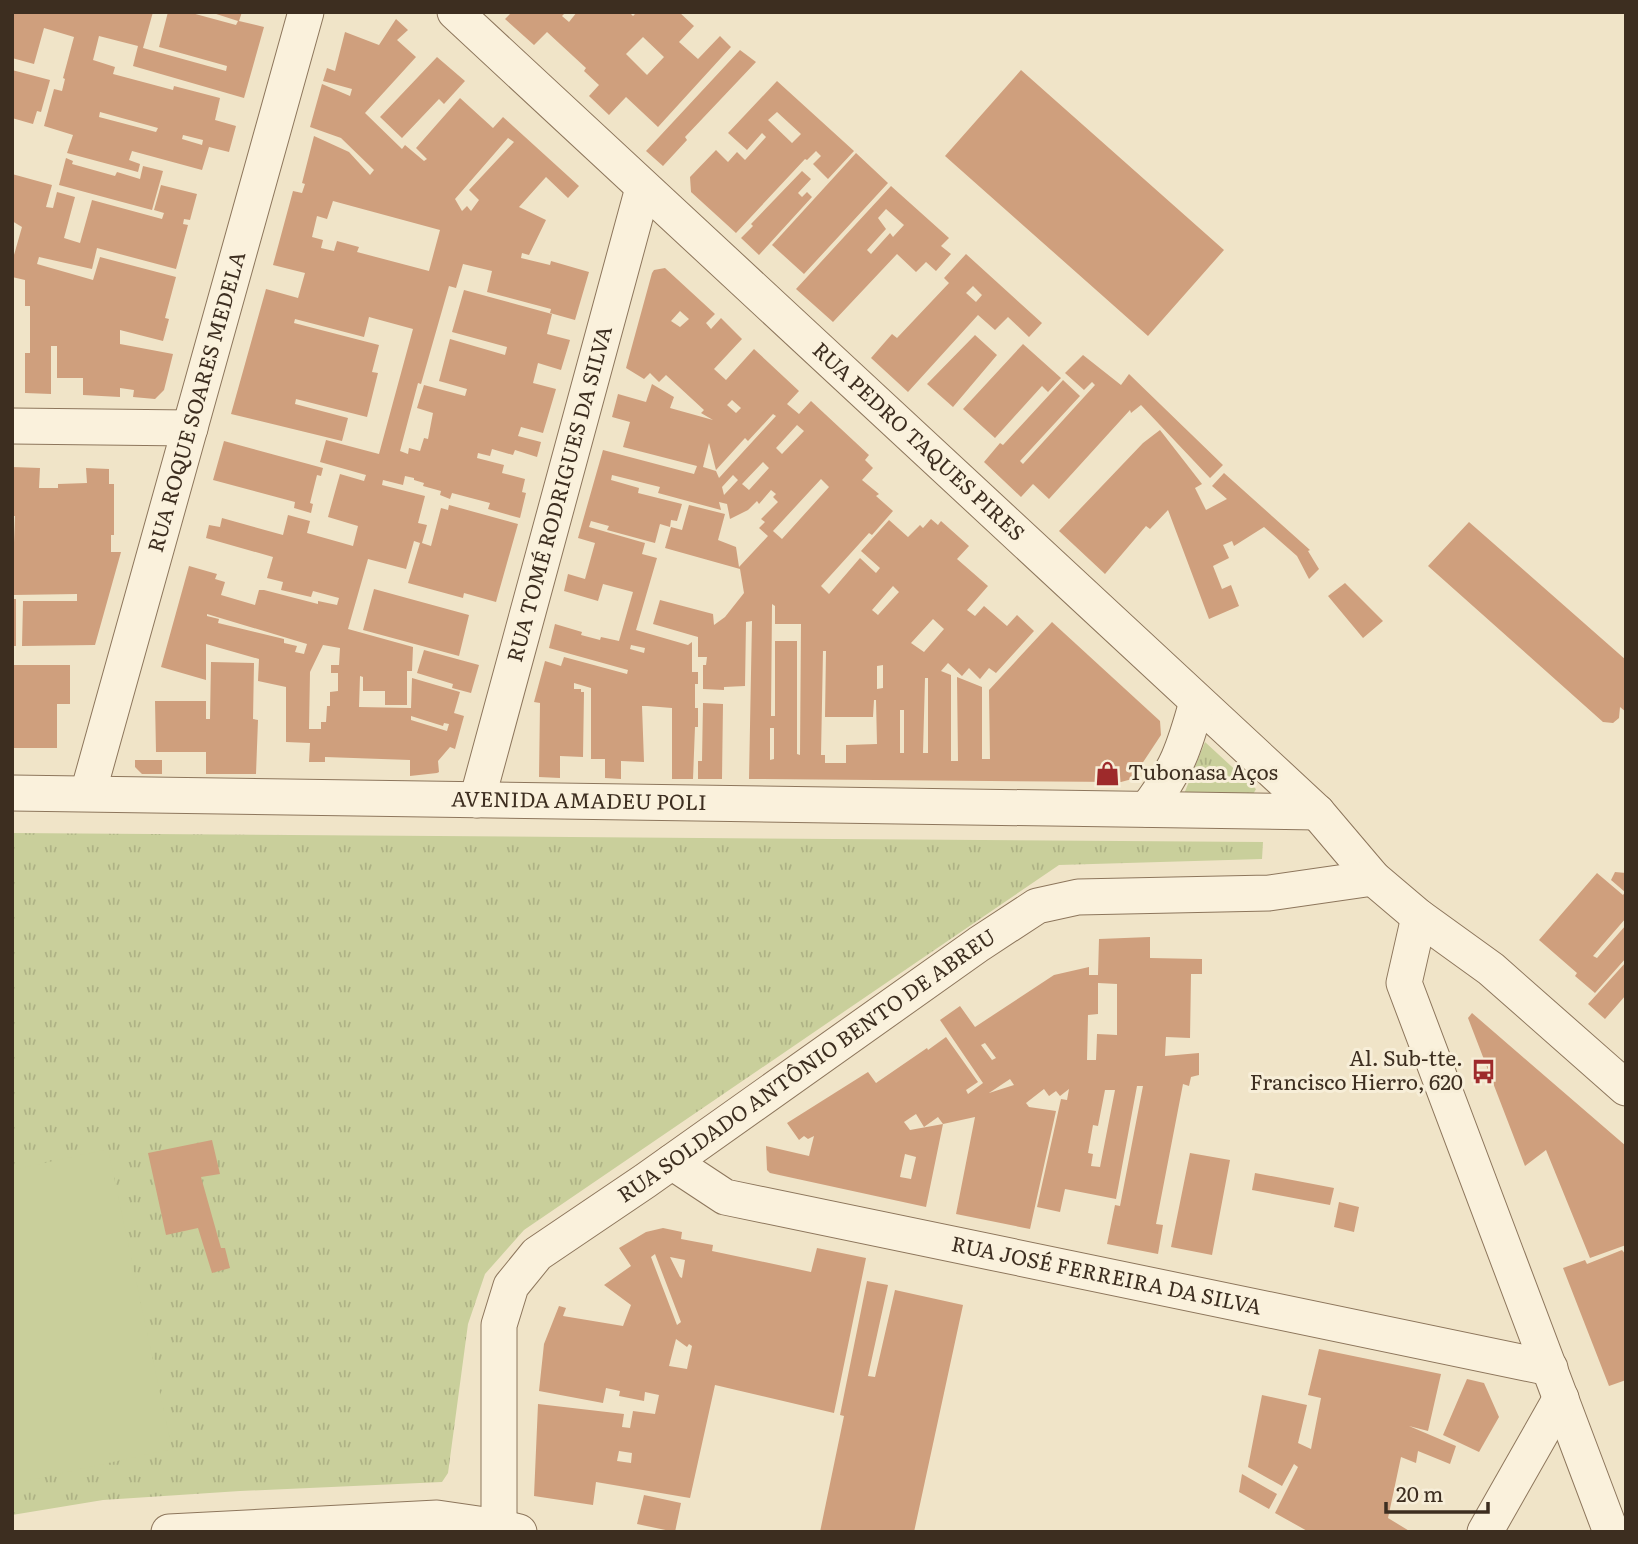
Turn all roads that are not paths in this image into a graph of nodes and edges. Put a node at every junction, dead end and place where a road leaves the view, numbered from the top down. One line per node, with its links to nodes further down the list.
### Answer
1 (306, 12): 5 (street, RUA ROQUE SOARES MEDELA)
2 (455, 12): 3 (street, RUA PEDRO TAQUES PIRES)
3 (643, 188): 6 (street, RUA PEDRO TAQUES PIRES); 9 (street, RUA TOMÉ RODRIGUES DA SILVA)
4 (12, 426): 5 (street)
5 (190, 428): 8 (street, RUA ROQUE SOARES MEDELA)
6 (1196, 702): 10 (street); 11 (street, RUA PEDRO TAQUES PIRES)
7 (12, 793): 8 (street, AVENIDA AMADEU POLI)
8 (88, 793): 9 (street, AVENIDA AMADEU POLI)
9 (477, 800): 10 (street, AVENIDA AMADEU POLI)
10 (1147, 809): 11 (street, AVENIDA AMADEU POLI)
11 (1317, 812): 12 (street, RUA PEDRO TAQUES PIRES)
12 (1373, 878): 13 (street, RUA PEDRO TAQUES PIRES); 15 (street, RUA SOLDADO ANTÔNIO BENTO DE ABREU)
13 (1419, 917): 14 (street, RUA PEDRO TAQUES PIRES); 16 (street)
14 (1626, 1088)
15 (672, 1162): 16 (street, RUA JOSÉ FERREIRA DA SILVA); 17 (street, RUA SOLDADO ANTÔNIO BENTO DE ABREU)
16 (1555, 1383): 19 (street); 20 (street)
17 (506, 1530): 18 (street)
18 (169, 1532)
19 (1485, 1532)
20 (1611, 1532)

